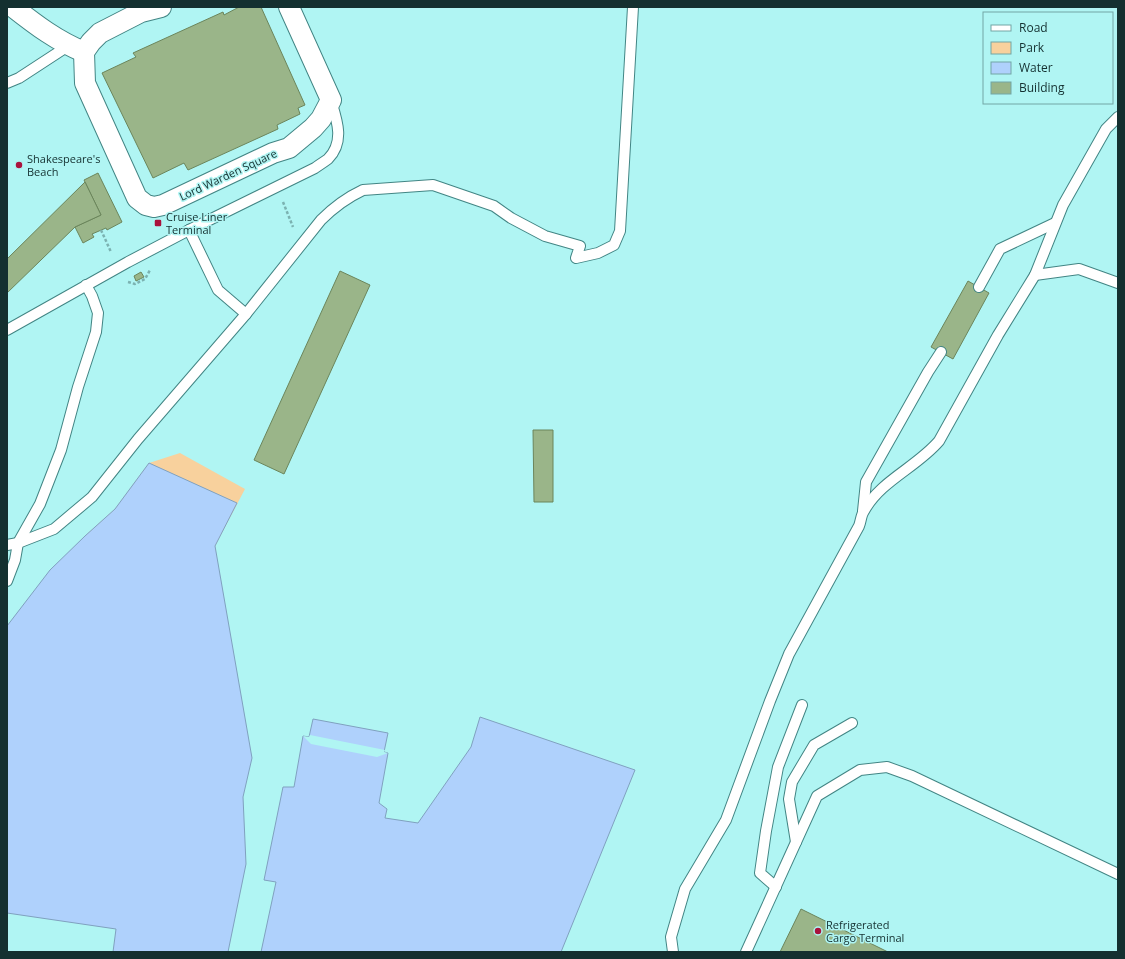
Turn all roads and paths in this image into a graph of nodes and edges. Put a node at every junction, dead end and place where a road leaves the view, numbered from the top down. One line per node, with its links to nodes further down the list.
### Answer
1 (13, 7): 6 (street)
2 (162, 7): 5 (street)
3 (289, 7): 8 (street)
4 (633, 7): 18 (lane)
5 (143, 10): 6 (street)
6 (76, 49): 7 (lane); 8 (street, Lord Warden Square)
7 (7, 83)
8 (331, 100): 10 (lane)
9 (1118, 117): 11 (lane)
10 (276, 187): 12 (lane); 13 (path)
11 (1055, 223): 14 (lane); 17 (lane)
12 (189, 230): 16 (lane); 18 (lane)
13 (296, 232)
14 (1035, 275): 15 (lane); 21 (lane)
15 (1118, 283)
16 (86, 285): 19 (lane); 22 (lane)
17 (979, 287)
18 (246, 314): 22 (lane)
19 (7, 330)
20 (942, 352): 21 (lane)
21 (863, 511): 31 (lane)
22 (18, 543): 23 (lane); 24 (lane)
23 (7, 545)
24 (7, 581)
25 (802, 705): 29 (lane)
26 (852, 723): 27 (lane)
27 (796, 843): 28 (lane); 29 (lane)
28 (1118, 874)
29 (776, 887): 30 (lane)
30 (746, 951)
31 (673, 952)

